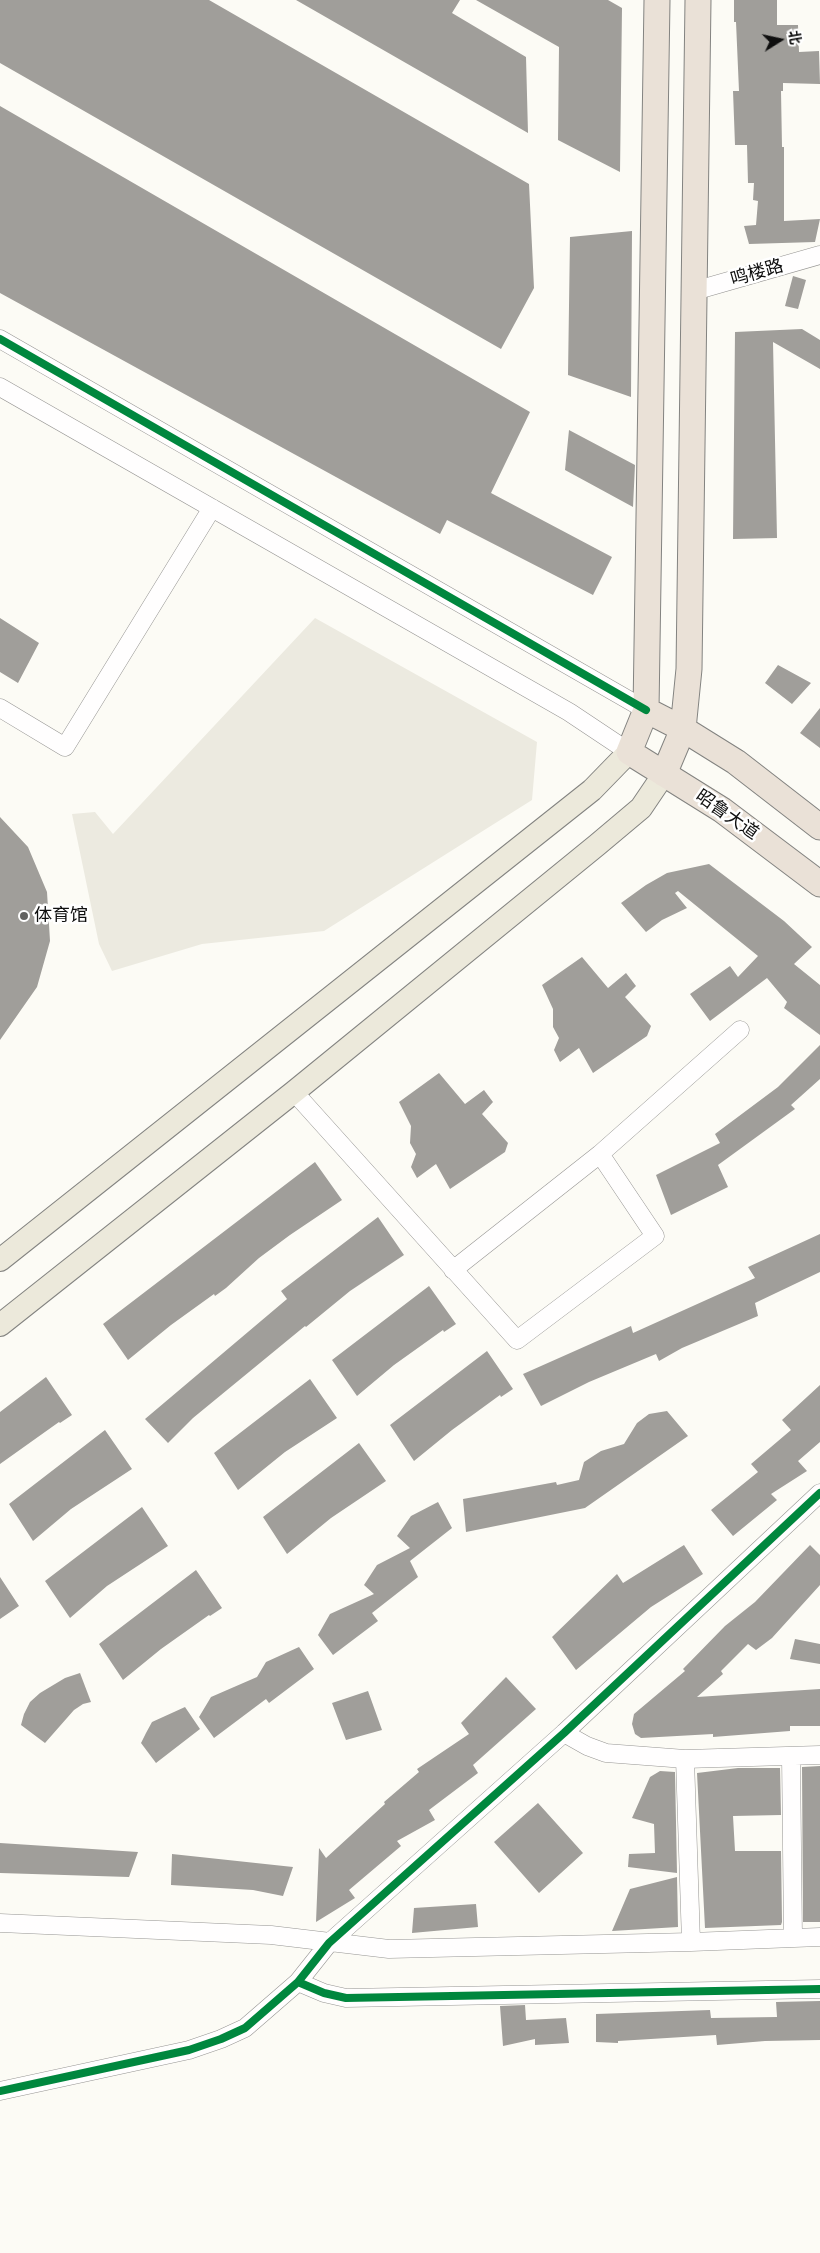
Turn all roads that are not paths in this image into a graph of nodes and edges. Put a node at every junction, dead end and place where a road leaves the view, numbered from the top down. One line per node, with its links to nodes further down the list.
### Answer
1 (657, 0): 9 (highway)
2 (698, 0): 4 (highway)
3 (820, 254): 4 (street, 鸣楼路)
4 (694, 291): 10 (highway)
5 (0, 339): 9 (street)
6 (0, 387): 7 (street)
7 (212, 508): 8 (street); 11 (street)
8 (0, 708)
9 (646, 710): 10 (highway); 11 (highway)
10 (683, 729): 12 (highway); 13 (highway)
11 (629, 752): 12 (highway, 昭鲁大道); 18 (main road)
12 (664, 774): 14 (highway, 昭鲁大道); 16 (main road)
13 (820, 827)
14 (820, 884)
15 (740, 1030): 17 (street)
16 (294, 1092): 19 (street); 20 (main road)
17 (600, 1154): 19 (street); 19 (street)
18 (4, 1250)
19 (453, 1270)
20 (0, 1325)
21 (820, 1493): 22 (street)
22 (564, 1733): 25 (street); 30 (street)
23 (820, 1755): 24 (street)
24 (791, 1756): 25 (street); 28 (street)
25 (685, 1759): 29 (street)
26 (0, 1923): 30 (street)
27 (820, 1937): 28 (street)
28 (793, 1938): 29 (street)
29 (691, 1942): 30 (street)
30 (329, 1943): 31 (street)
31 (298, 1982): 32 (street); 33 (street)
32 (820, 1989)
33 (0, 2091)

